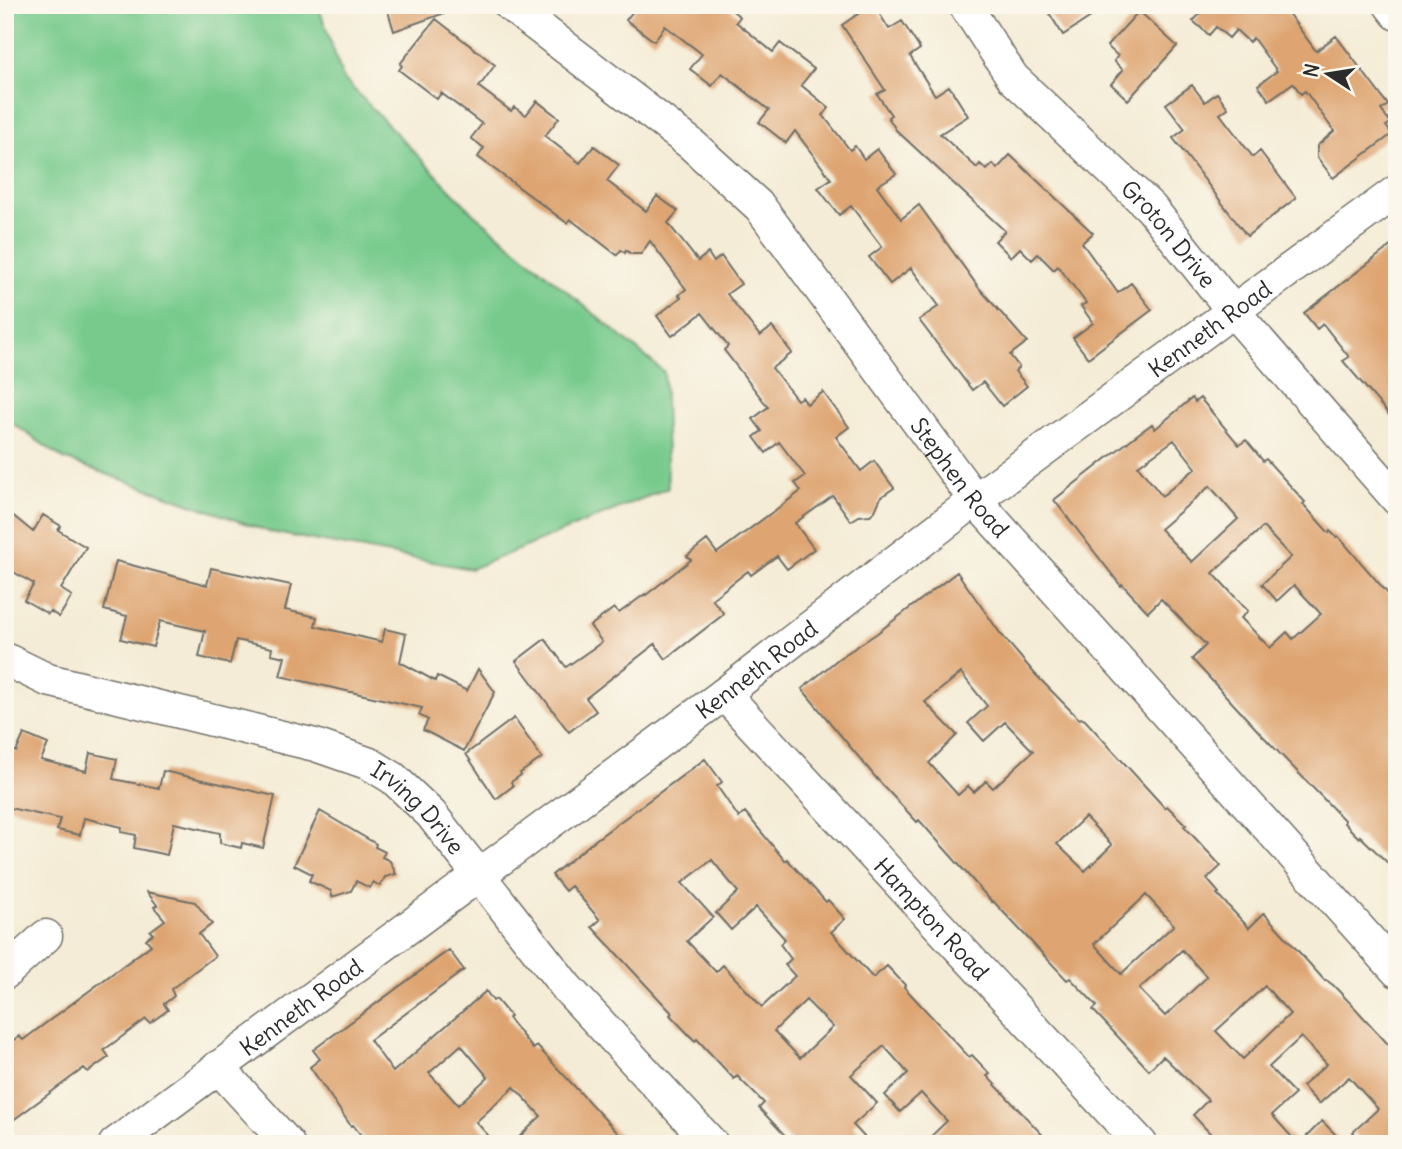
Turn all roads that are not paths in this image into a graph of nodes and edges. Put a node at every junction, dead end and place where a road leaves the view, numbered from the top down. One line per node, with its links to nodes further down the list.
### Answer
1 (510, 5): 8 (street, Stephen Road)
2 (965, 5): 6 (street, Groton Drive)
3 (1390, 5): 4 (street)
4 (1397, 14)
5 (1397, 191): 6 (street, Kenneth Road)
6 (1233, 311): 7 (street, Groton Drive); 8 (street, Kenneth Road)
7 (1397, 499)
8 (975, 500): 10 (street, Kenneth Road); 13 (street, Stephen Road)
9 (5, 659): 11 (street, Irving Drive)
10 (724, 694): 11 (street, Kenneth Road); 19 (street, Hampton Road)
11 (478, 874): 15 (street, Kenneth Road); 18 (street, Irving Drive)
12 (46, 936): 14 (street)
13 (1397, 971)
14 (5, 973)
15 (218, 1067): 16 (street, Kenneth Road); 17 (street)
16 (115, 1144)
17 (288, 1144)
18 (712, 1144)
19 (1141, 1144)

